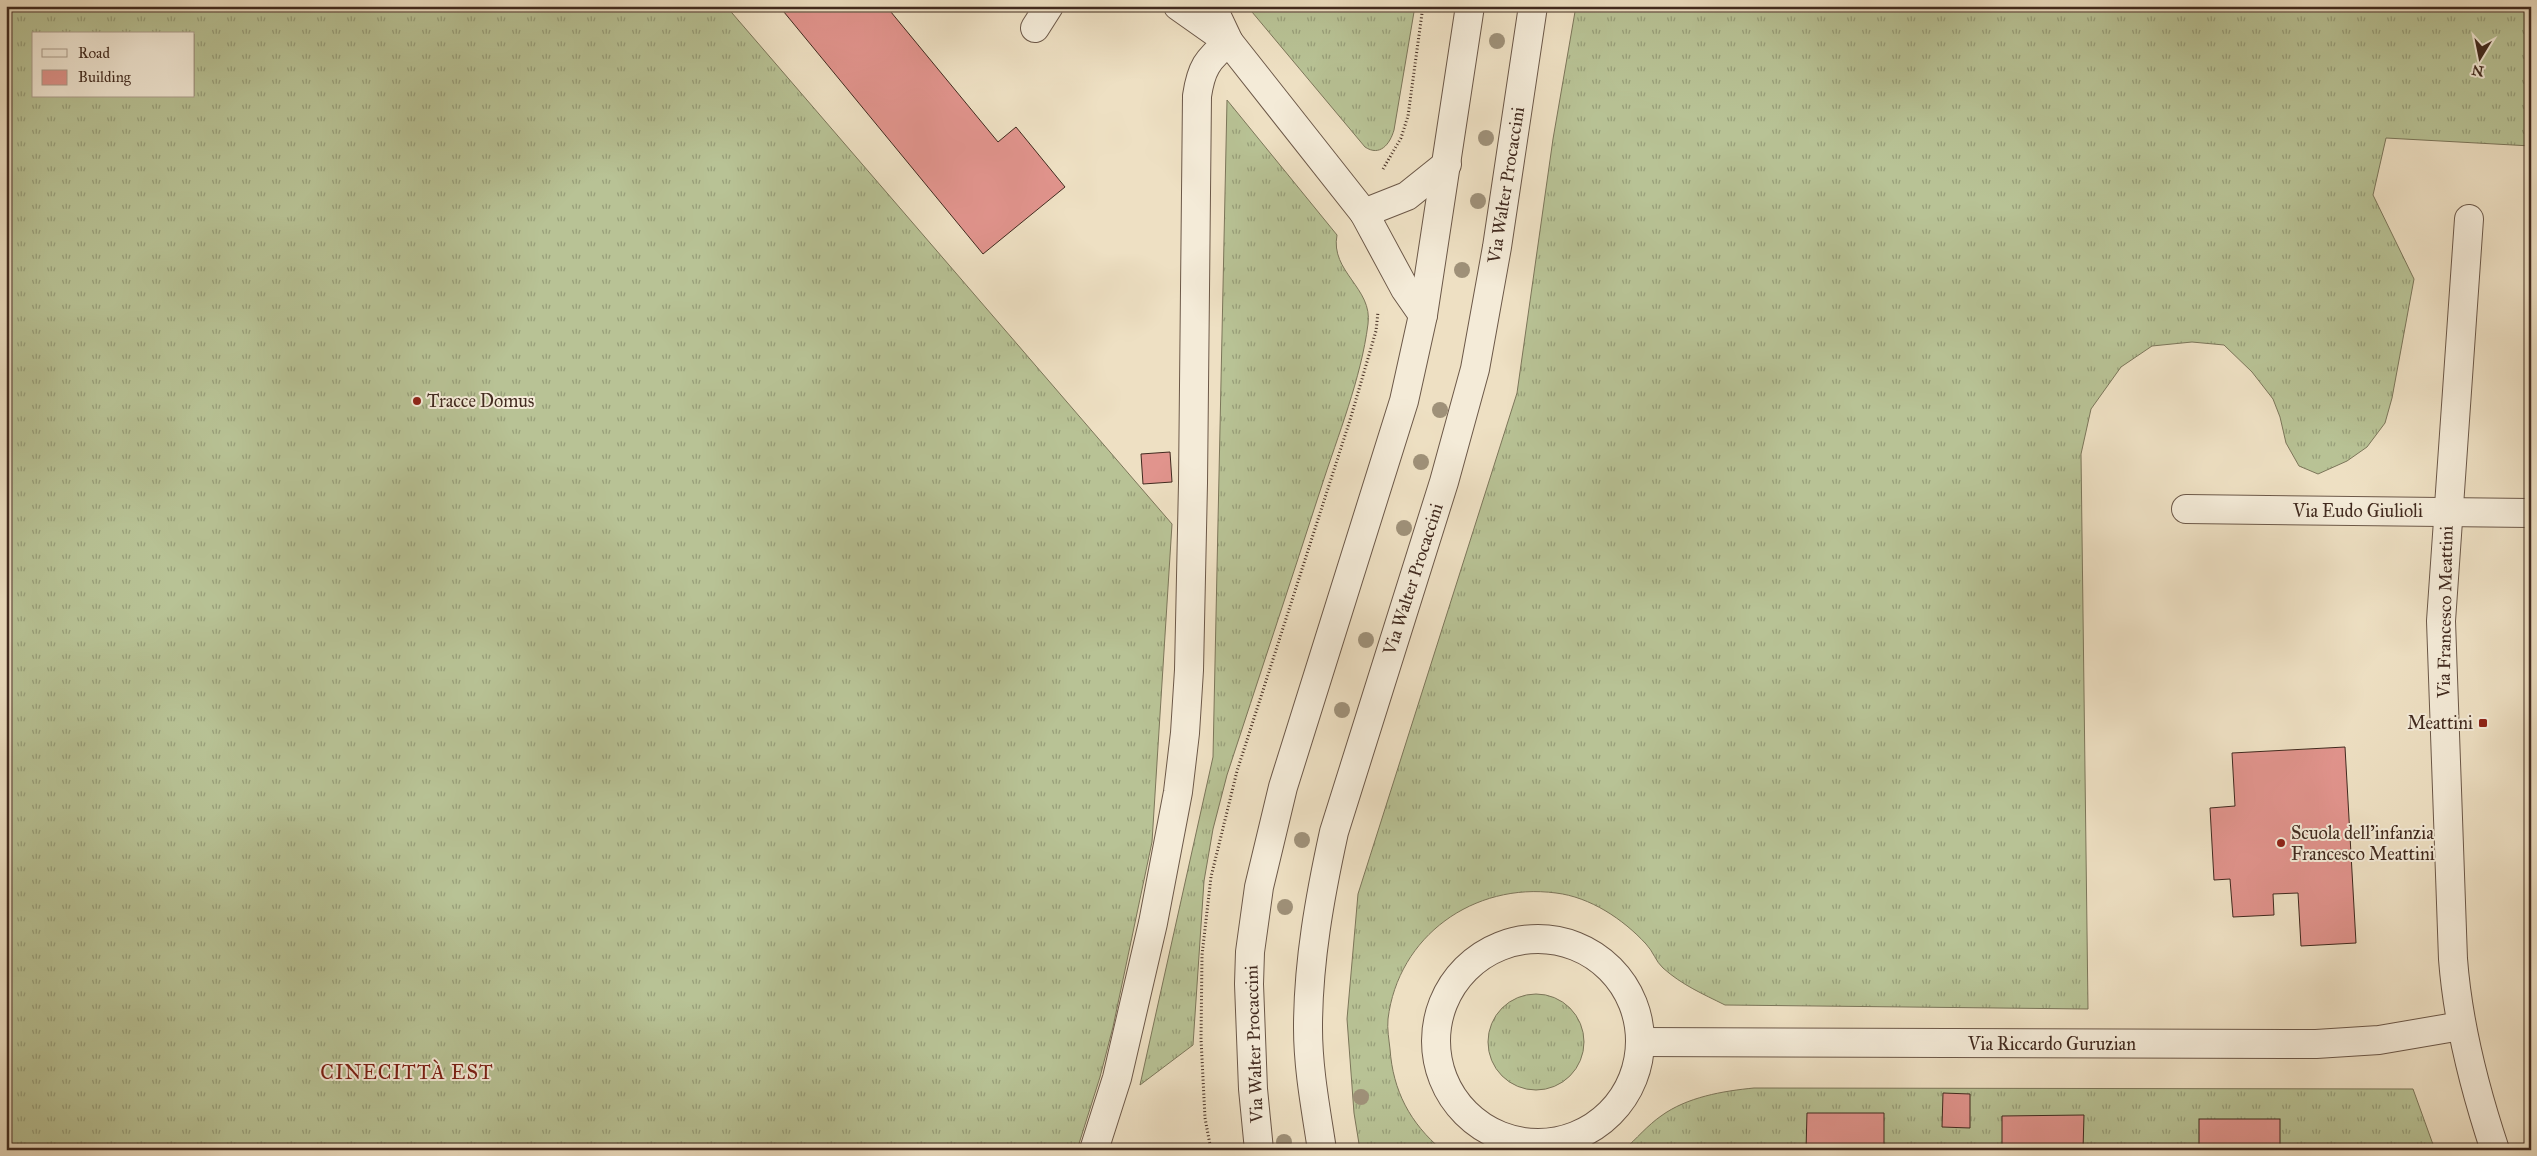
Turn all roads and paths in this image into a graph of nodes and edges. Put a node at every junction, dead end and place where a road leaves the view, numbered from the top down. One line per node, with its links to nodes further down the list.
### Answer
1 (1178, 6): 6 (street)
2 (1212, 6): 6 (street)
3 (1423, 6): 8 (path)
4 (1470, 6): 7 (street, Via Walter Procaccini)
5 (1533, 6): 21 (street, Via Walter Procaccini)
6 (1229, 42): 9 (street); 18 (street)
7 (1447, 164): 9 (street); 12 (street, Via Walter Procaccini)
8 (1382, 171)
9 (1364, 213): 12 (street)
10 (2469, 219): 14 (street, Via Francesco Meattini)
11 (1379, 304): 19 (path)
12 (1422, 314): 20 (street, Via Walter Procaccini)
13 (2186, 509): 14 (street, Via Eudo Giulioli)
14 (2447, 511): 15 (street, Via Eudo Giulioli); 16 (street, Via Francesco Meattini)
15 (2531, 512)
16 (2461, 1026): 17 (street, Via Riccardo Guruzian); 22 (street, Via Francesco Meattini)
17 (1641, 1042): 17 (street)
18 (1094, 1150)
19 (1211, 1150)
20 (1259, 1150)
21 (1322, 1150)
22 (2495, 1150)

